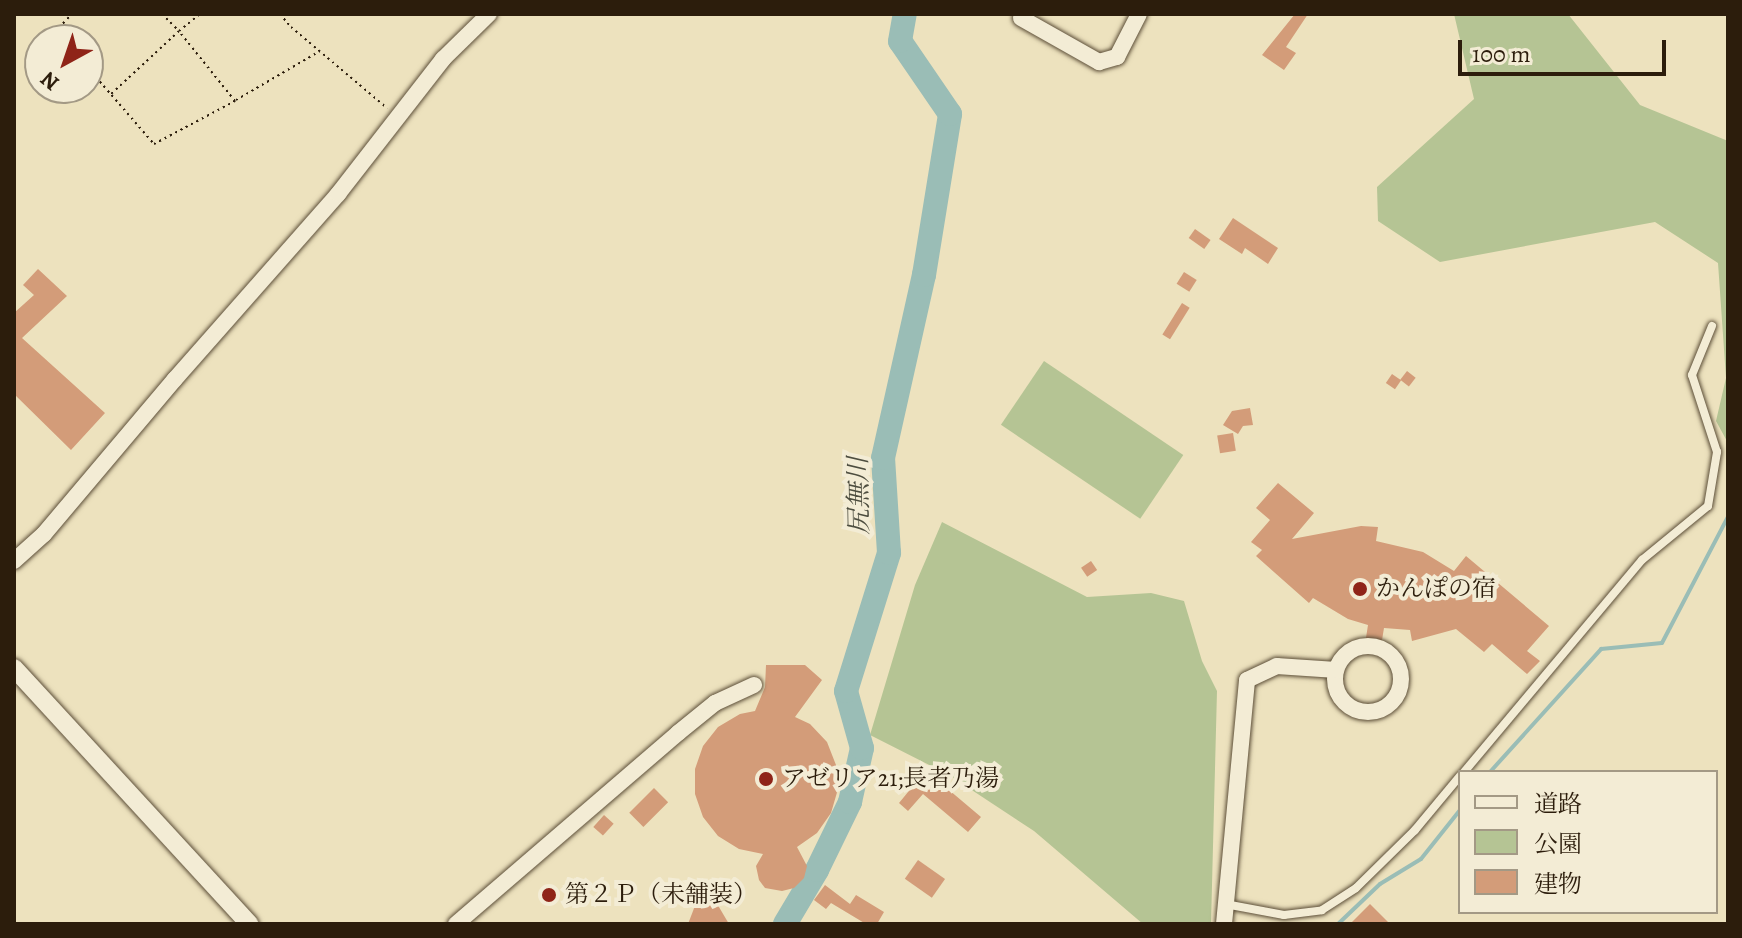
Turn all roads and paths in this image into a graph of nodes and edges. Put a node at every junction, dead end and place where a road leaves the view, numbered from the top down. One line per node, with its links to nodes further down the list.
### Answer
1 (162, 14): 7 (path)
2 (200, 14): 7 (path)
3 (280, 14): 8 (path)
4 (489, 14): 12 (street)
5 (1139, 14): 6 (street)
6 (1021, 18)
7 (179, 31): 10 (path); 11 (path)
8 (320, 50): 11 (path); 12 (path)
9 (104, 86): 10 (path)
10 (111, 94): 11 (path)
11 (235, 101)
12 (399, 118): 14 (street)
13 (1712, 326): 18 (lane)
14 (14, 561)
15 (14, 668): 21 (street)
16 (1336, 670): 16 (street); 20 (street)
17 (754, 685): 22 (street)
18 (1465, 770)
19 (1458, 779): 20 (lane)
20 (1224, 904): 23 (street)
21 (249, 924)
22 (456, 924)
23 (1224, 924)

